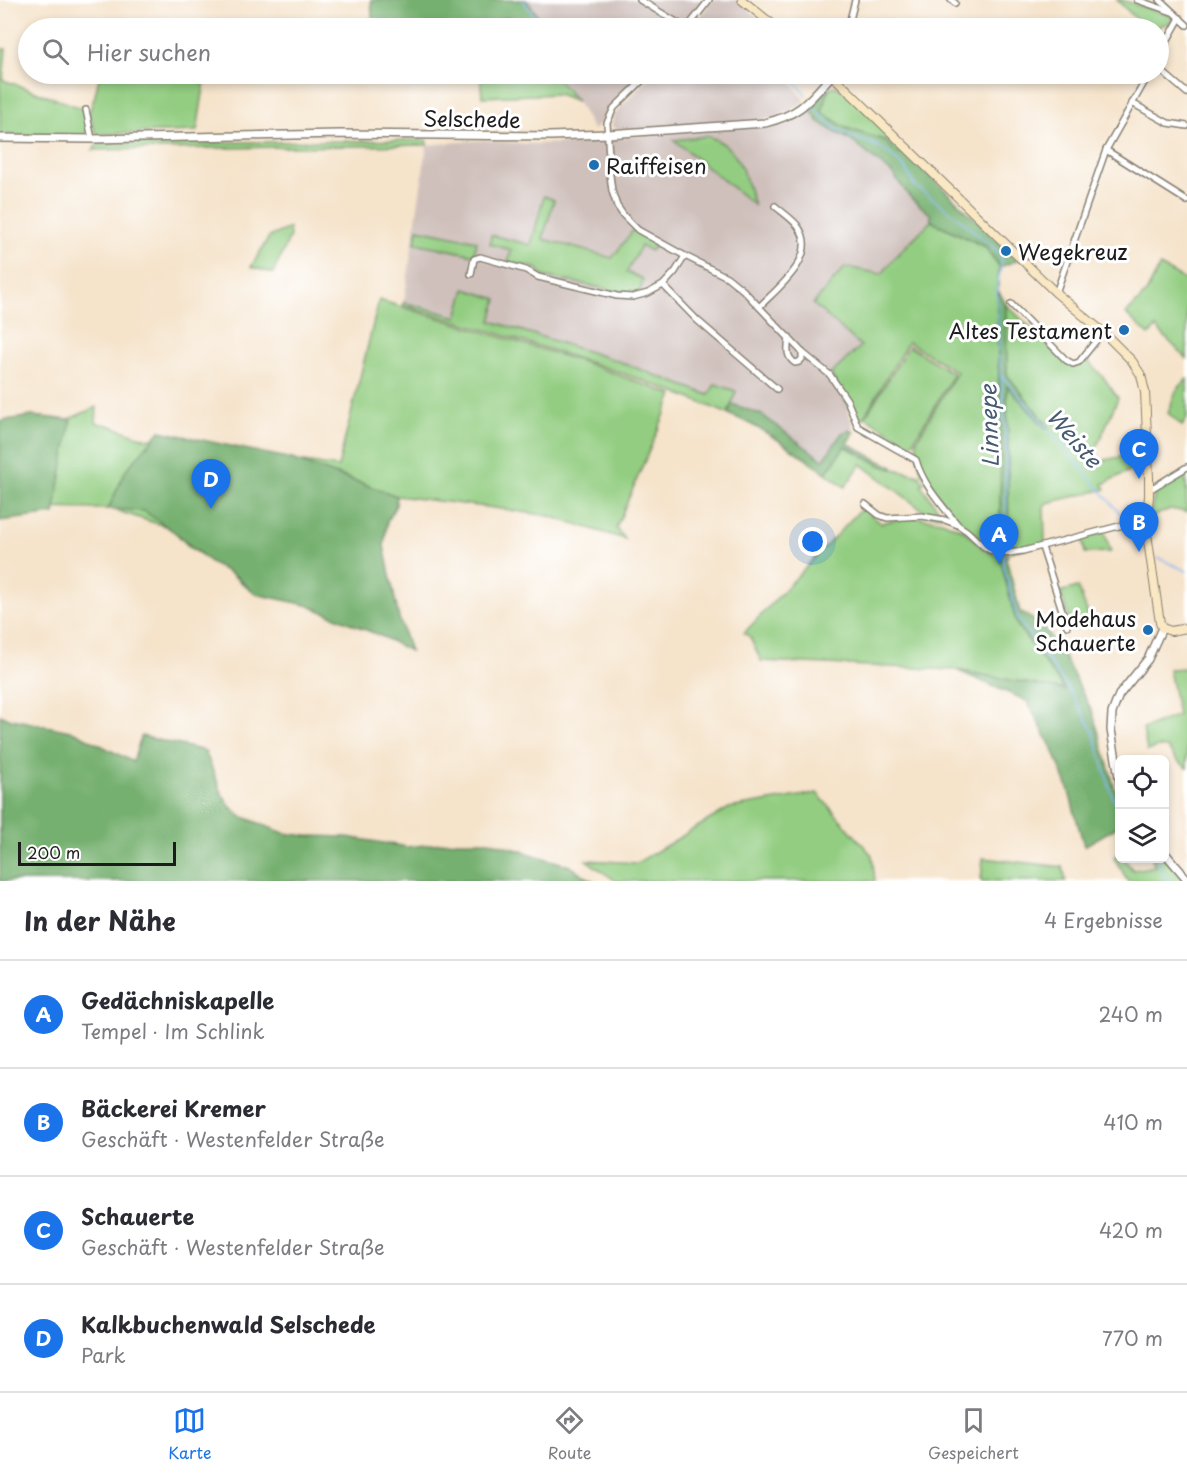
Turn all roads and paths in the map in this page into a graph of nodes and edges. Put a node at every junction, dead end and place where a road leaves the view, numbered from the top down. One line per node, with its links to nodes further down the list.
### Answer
1 (639, 0): 8 (street)
2 (709, 0): 9 (street)
3 (742, 0): 10 (main road)
4 (855, 0): 11 (street)
5 (1137, 0): 7 (street)
6 (1160, 0): 7 (street)
7 (1172, 12): 12 (street)
8 (669, 18)
9 (694, 18)
10 (764, 18)
11 (850, 18)
12 (1180, 18): 13 (street); 14 (street)
13 (1187, 24)
14 (1169, 38)
15 (1169, 77): 20 (street)
16 (639, 84): 24 (street)
17 (823, 84): 24 (street, Selschede)
18 (842, 84): 33 (main road)
19 (1143, 84): 21 (street)
20 (1187, 93)
21 (1132, 104): 23 (street); 27 (street)
22 (86, 110): 26 (street)
23 (1187, 126)
24 (608, 134): 26 (street, Selschede); 30 (street)
25 (0, 138): 26 (street, Selschede)
26 (92, 139)
27 (1106, 150): 28 (street); 33 (street)
28 (1187, 200)
29 (775, 206): 35 (street)
30 (685, 256): 32 (street); 35 (street)
31 (471, 273): 32 (street)
32 (663, 285): 39 (street)
33 (1056, 293): 36 (main road)
34 (1011, 304): 36 (street)
35 (760, 306): 37 (street)
36 (1103, 332): 41 (main road)
37 (789, 337): 38 (street); 38 (street)
38 (802, 352): 44 (street)
39 (777, 389)
40 (1187, 467): 41 (street)
41 (1149, 490): 43 (main road)
42 (865, 504): 44 (street)
43 (1146, 519): 45 (street); 48 (main road)
44 (958, 525): 45 (street)
45 (1042, 547): 46 (street)
46 (1067, 626)
47 (1187, 628): 48 (main road)
48 (1165, 630): 49 (street)
49 (1115, 756)
50 (1169, 858): 52 (street)
51 (1187, 866): 52 (street)
52 (1178, 869): 53 (street)
53 (1187, 879)

